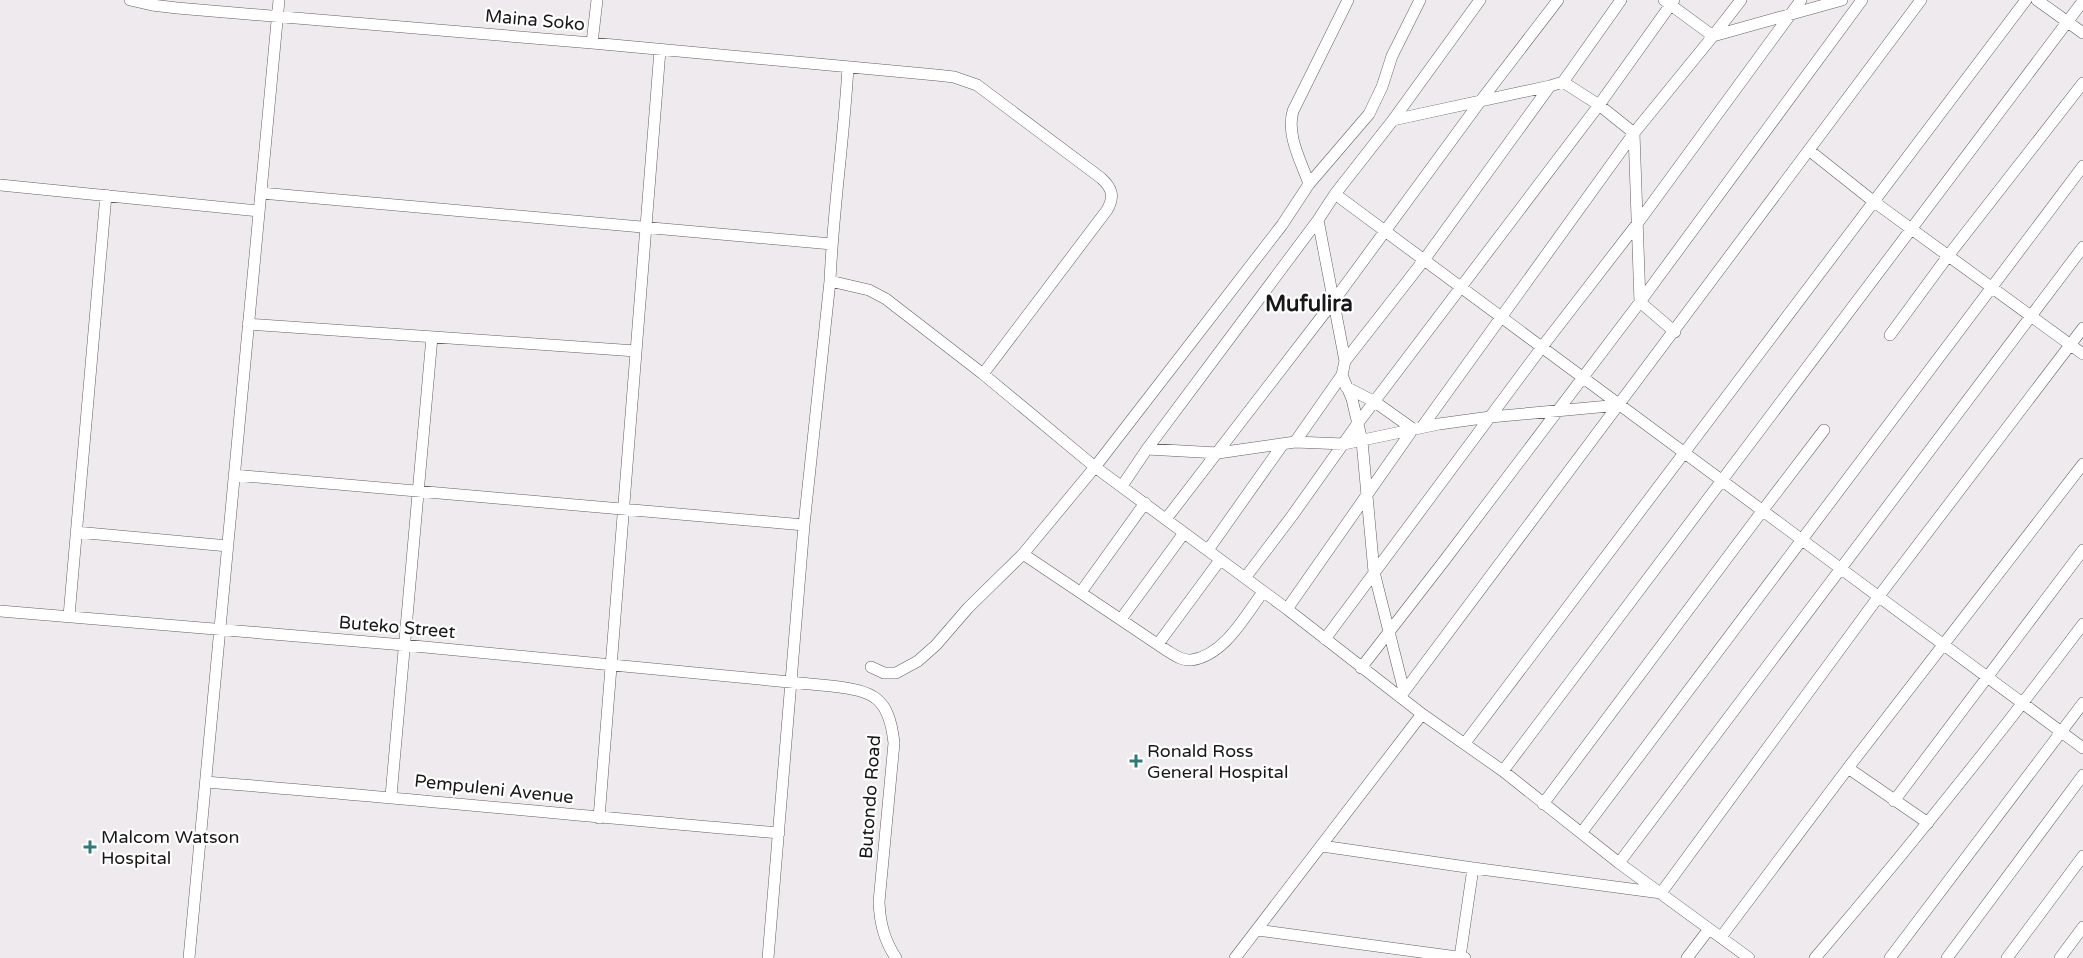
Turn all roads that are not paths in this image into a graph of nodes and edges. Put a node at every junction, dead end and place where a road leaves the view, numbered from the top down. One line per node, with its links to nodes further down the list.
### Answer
1 (130, 0): 18 (street, Maina Soko)
2 (279, 0): 18 (street)
3 (597, 0): 23 (street)
4 (1348, 0): 36 (street)
5 (1420, 0): 36 (street)
6 (1480, 0): 31 (street)
7 (1558, 0): 29 (street)
8 (1621, 0): 26 (street)
9 (1741, 0): 22 (street)
10 (1801, 0): 19 (street)
11 (1842, 0): 19 (street)
12 (1862, 0): 55 (street)
13 (1921, 0): 33 (street)
14 (2026, 0): 40 (street)
15 (2037, 0): 20 (street)
16 (2083, 1): 20 (street)
17 (1669, 2): 22 (street); 30 (street)
18 (277, 16): 23 (street, Maina Soko); 37 (street)
19 (1789, 16): 22 (street); 43 (street)
20 (2068, 22): 21 (street); 45 (street)
21 (2083, 33)
22 (1713, 36): 32 (street)
23 (592, 43): 24 (street, Maina Soko)
24 (660, 50): 25 (street, Maina Soko); 44 (street)
25 (848, 67): 47 (street); 68 (street, Maina Soko)
26 (1563, 82): 28 (street); 30 (street)
27 (2083, 83): 49 (street)
28 (1550, 86): 29 (street); 50 (street)
29 (1479, 103): 31 (street); 46 (street)
30 (1599, 105): 32 (street); 52 (street)
31 (1393, 120): 38 (street)
32 (1634, 133): 43 (street); 57 (street)
33 (1810, 151): 40 (street); 60 (street)
34 (2083, 166): 53 (street)
35 (0, 184): 39 (street)
36 (1309, 184): 87 (street)
37 (261, 193): 41 (street); 44 (street)
38 (1335, 194): 42 (street); 46 (street)
39 (106, 195): 41 (street); 98 (street)
40 (1873, 201): 45 (street); 85 (street)
41 (259, 211): 58 (street)
42 (1318, 220): 54 (street); 83 (street)
43 (1637, 224): 55 (street); 64 (street)
44 (646, 227): 47 (street); 65 (street)
45 (1913, 229): 49 (street); 89 (street)
46 (1384, 230): 50 (street); 54 (street)
47 (832, 244): 51 (street)
48 (2083, 247): 56 (street)
49 (1948, 256): 53 (street); 61 (street)
50 (1424, 260): 52 (street); 67 (street)
51 (830, 281): 68 (street); 97 (street)
52 (1462, 287): 57 (street); 72 (street)
53 (1992, 288): 56 (street); 100 (street)
54 (1333, 302): 67 (street); 84 (street)
55 (1640, 302): 60 (street); 70 (street)
56 (2031, 316): 63 (street); 106 (street)
57 (1503, 318): 64 (street); 77 (street)
58 (248, 324): 62 (street); 88 (street)
59 (2083, 328): 63 (street)
60 (1675, 332): 73 (street)
61 (1890, 334)
62 (432, 337): 65 (street); 91 (street)
63 (2070, 345): 66 (street); 111 (street)
64 (1542, 347): 70 (street); 75 (street)
65 (636, 351): 94 (street)
66 (2083, 354)
67 (1345, 362): 69 (street)
68 (983, 374): 87 (street)
69 (1342, 375): 71 (street); 80 (street)
70 (1583, 377): 73 (street); 74 (street)
71 (1346, 386): 72 (street); 76 (street)
72 (1375, 402): 76 (street); 77 (street)
73 (1620, 404): 74 (street); 85 (street); 128 (street)
74 (1555, 412): 75 (street); 118 (street)
75 (1490, 417): 77 (street); 107 (street)
76 (1358, 423): 79 (street); 82 (street)
77 (1418, 428): 79 (street); 92 (street)
78 (1824, 430): 95 (street)
79 (1362, 441): 82 (street); 92 (street)
80 (1295, 442): 81 (street); 82 (street)
81 (1283, 444): 84 (street); 102 (street)
82 (1344, 444): 108 (street)
83 (1147, 449): 84 (street); 90 (street)
84 (1218, 453): 96 (street)
85 (1686, 453): 89 (street); 133 (street)
86 (2083, 464): 121 (street)
87 (1095, 467): 90 (street); 104 (street)
88 (234, 475): 91 (street); 101 (street)
89 (1724, 481): 95 (street); 136 (street)
90 (1122, 486): 93 (street)
91 (417, 490): 94 (street); 122 (street)
92 (1367, 495): 107 (street); 112 (street)
93 (1145, 503): 96 (street); 109 (street)
94 (623, 508): 97 (street); 123 (street)
95 (1763, 510): 100 (street); 141 (street)
96 (1166, 519): 99 (street)
97 (804, 525): 127 (street)
98 (76, 532): 101 (street); 114 (street)
99 (1184, 533): 102 (street); 115 (street)
100 (1802, 539): 106 (street); 144 (street)
101 (228, 546): 117 (street)
102 (1208, 550): 105 (street)
103 (2083, 550): 126 (street)
104 (1023, 554): 109 (street); 124 (street)
105 (1220, 560): 108 (street); 120 (street)
106 (1841, 568): 111 (street); 148 (street)
107 (1374, 572): 118 (street); 119 (street)
108 (1245, 578): 110 (street)
109 (1081, 592): 115 (street)
110 (1263, 592): 112 (street); 120 (street)
111 (1879, 596): 121 (street); 150 (street)
112 (1287, 610): 119 (street)
113 (0, 611): 114 (street, Buteko Street)
114 (69, 616): 117 (street, Buteko Street)
115 (1121, 619): 120 (street)
116 (2083, 624): 130 (street)
117 (220, 630): 122 (street, Buteko Street); 138 (street)
118 (1388, 632): 125 (street); 128 (street)
119 (1325, 638): 125 (street)
120 (1158, 644)
121 (1944, 644): 126 (street); 135 (street)
122 (404, 645): 123 (street, Buteko Street); 139 (street)
123 (611, 664): 127 (street, Buteko Street); 142 (street)
124 (871, 667)
125 (1361, 668): 128 (street)
126 (1988, 677): 130 (street); 140 (street)
127 (790, 682): 145 (street); 160 (street, Butondo Road)
128 (1402, 694): 131 (street)
129 (2083, 703): 132 (street)
130 (2023, 704): 132 (street); 143 (street)
131 (1422, 714): 133 (street); 146 (street)
132 (2061, 732): 134 (street); 165 (street)
133 (1465, 743): 136 (street)
134 (2083, 748)
135 (1848, 768): 140 (street); 154 (street)
136 (1503, 772): 141 (street)
137 (2083, 775): 166 (street)
138 (206, 782): 139 (street, Pempuleni Avenue); 158 (street)
139 (391, 796): 142 (street, Pempuleni Avenue)
140 (1894, 800): 143 (street)
141 (1543, 804): 144 (street)
142 (599, 818): 145 (street, Pempuleni Avenue)
143 (1928, 823): 157 (street)
144 (1582, 832): 148 (street)
145 (779, 833): 159 (street)
146 (1322, 846): 149 (street); 153 (street)
147 (2083, 856): 167 (street)
148 (1619, 863): 150 (street)
149 (1473, 868): 150 (street); 156 (street)
150 (1661, 893): 152 (street)
151 (2083, 927): 168 (street)
152 (1709, 929): 154 (street); 163 (street)
153 (1257, 930): 155 (street); 161 (street)
154 (1721, 937): 164 (street)
155 (1432, 956): 156 (street)
156 (1460, 957): 162 (street)
157 (1819, 957)
158 (189, 958)
159 (768, 958)
160 (896, 958)
161 (1235, 958)
162 (1465, 958)
163 (1687, 958)
164 (1749, 958)
165 (1890, 958)
166 (1947, 958)
167 (2007, 958)
168 (2060, 958)

